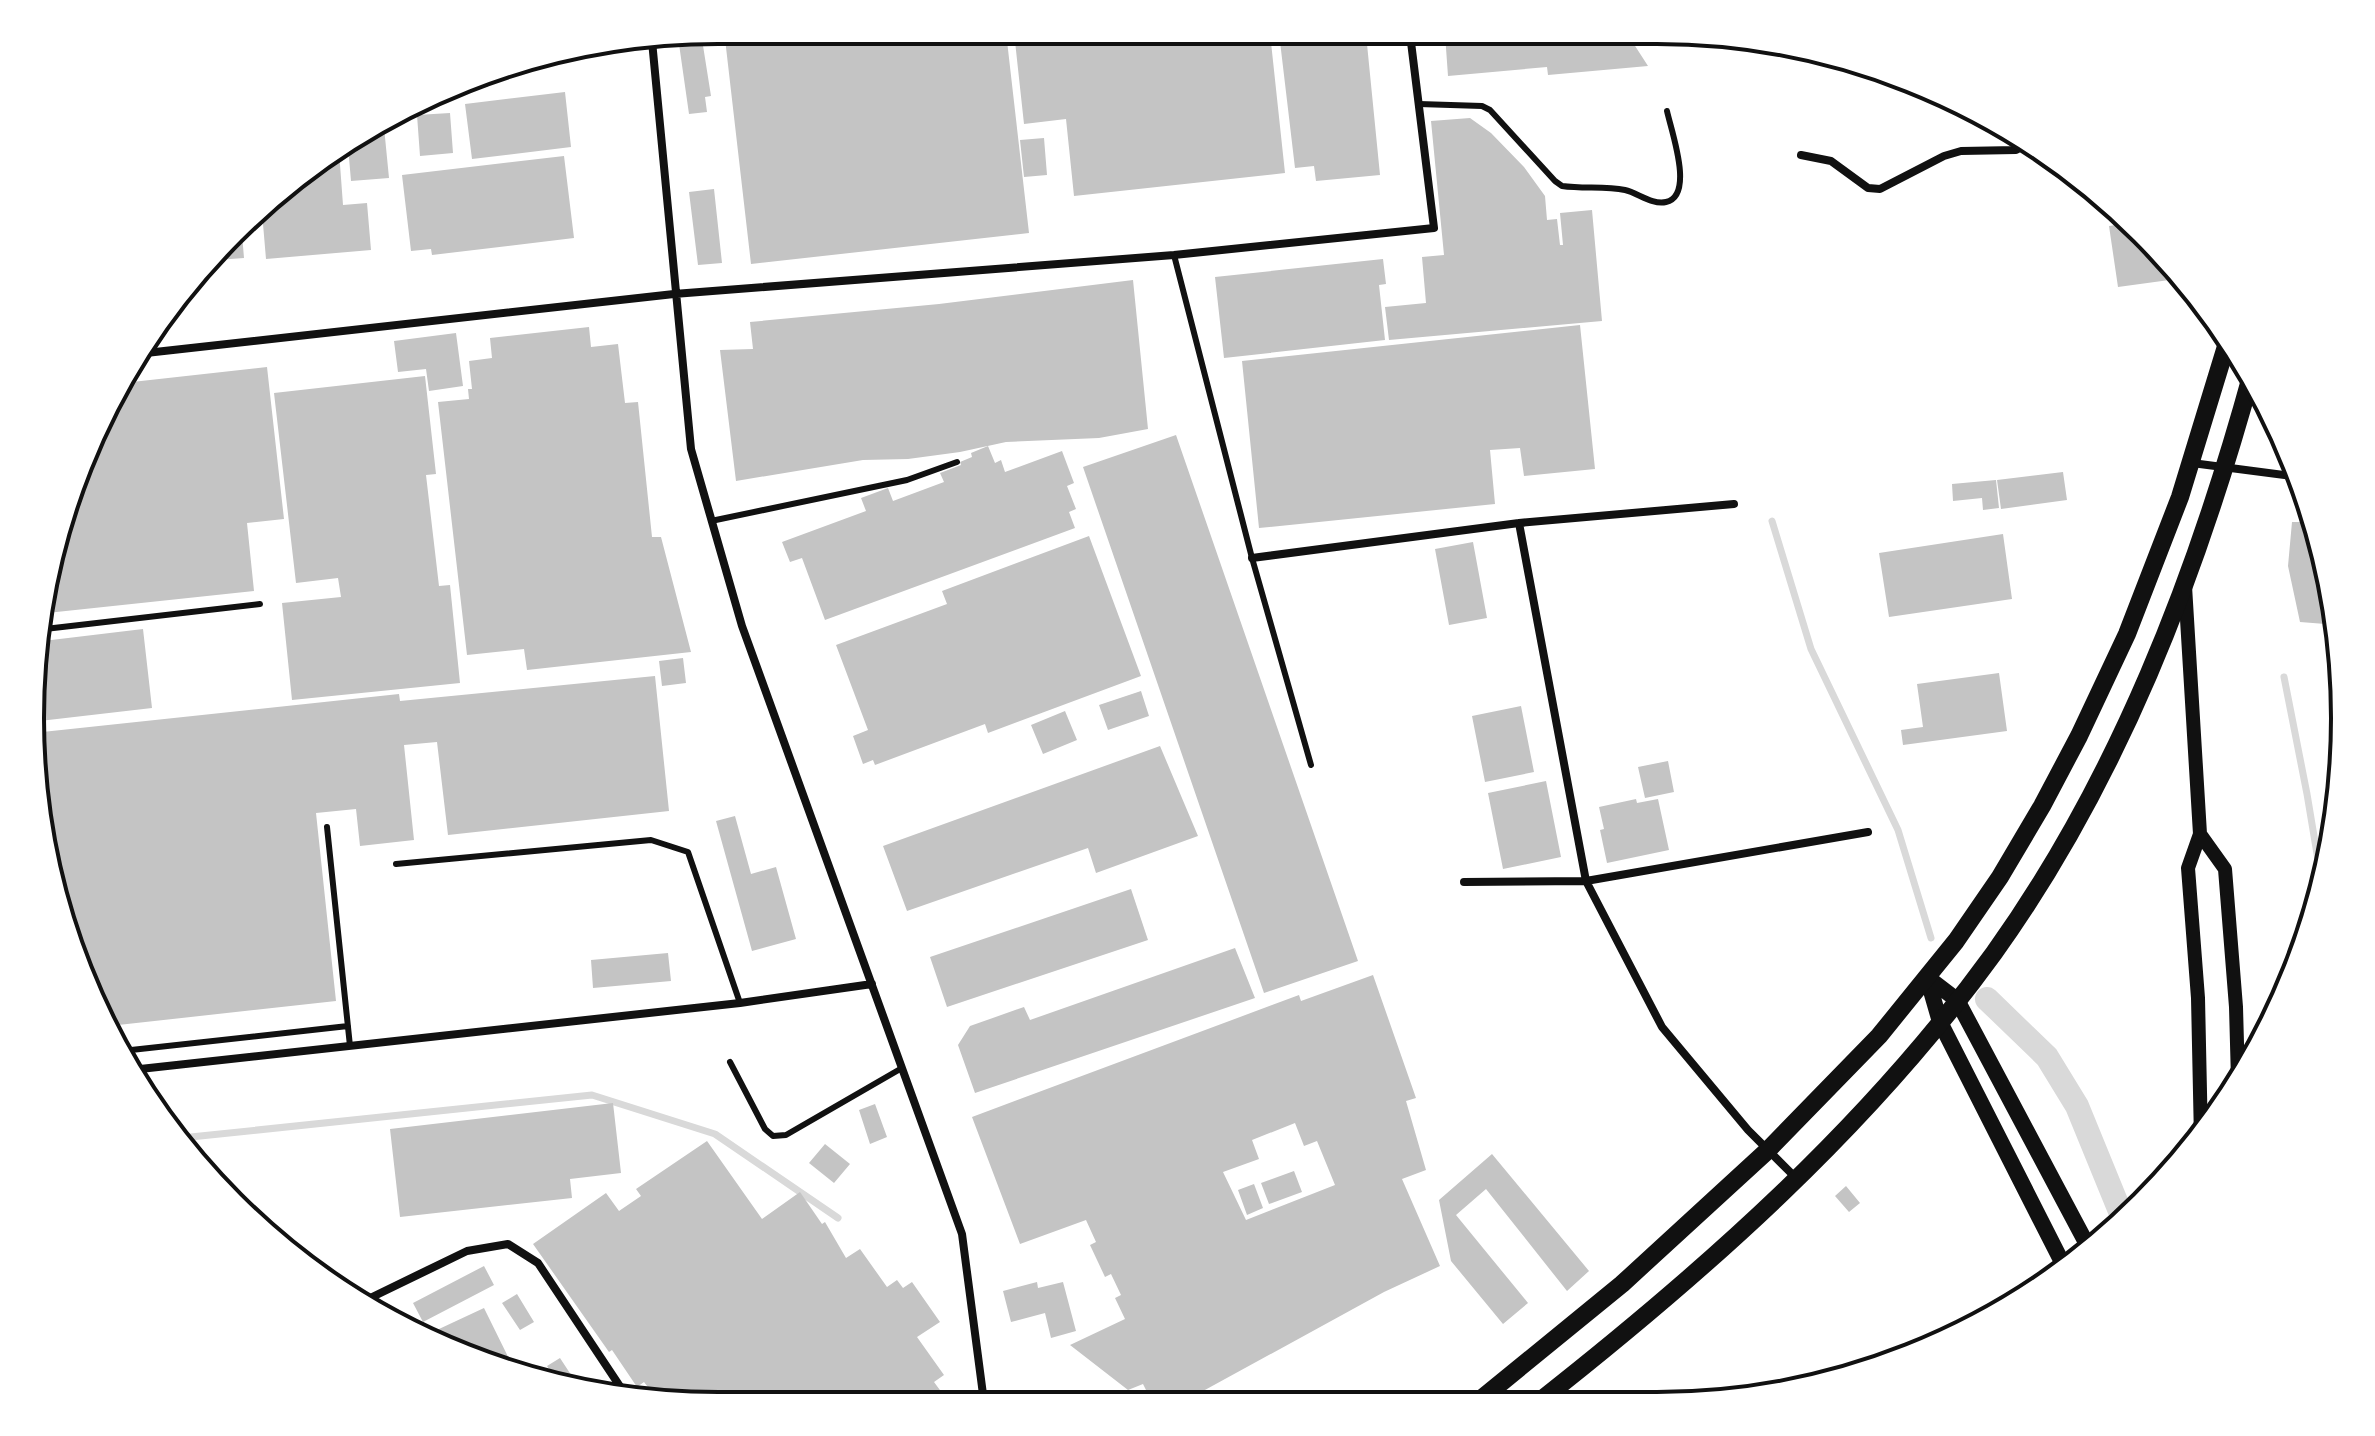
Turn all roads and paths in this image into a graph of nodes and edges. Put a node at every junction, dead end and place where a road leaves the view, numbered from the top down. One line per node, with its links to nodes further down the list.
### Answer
1 (1411, 44): 3 (street)
2 (653, 47): 8 (street)
3 (1419, 104): 4 (lane); 7 (street)
4 (1667, 111)
5 (2017, 149): 6 (street)
6 (1801, 155)
7 (1174, 255): 8 (street); 19 (lane)
8 (674, 294): 9 (street); 17 (street)
9 (153, 352)
10 (2224, 354): 13 (main road)
11 (2247, 392): 14 (main road)
12 (957, 462): 17 (lane)
13 (2191, 463): 14 (street); 30 (main road)
14 (2225, 467): 15 (street); 20 (main road)
15 (2286, 475)
16 (1734, 504): 18 (street)
17 (711, 521): 31 (street)
18 (1519, 523): 19 (street); 28 (street)
19 (1252, 558): 23 (lane)
20 (2185, 581): 26 (street); 32 (main road)
21 (260, 604): 22 (lane)
22 (50, 628)
23 (1311, 765)
24 (327, 827): 35 (lane)
25 (1868, 832): 28 (street)
26 (2200, 834): 38 (street); 42 (street)
27 (396, 864): 33 (lane)
28 (1586, 881): 29 (street); 43 (street)
29 (1464, 882)
30 (1927, 977): 32 (main road); 34 (main road); 43 (main road)
31 (872, 984): 33 (street); 40 (street)
32 (1957, 1000): 34 (main road); 45 (main road)
33 (740, 1003): 36 (street)
34 (1940, 1022): 44 (main road); 46 (main road)
35 (348, 1026): 36 (lane); 37 (lane)
36 (350, 1046): 41 (street)
37 (131, 1050)
38 (2237, 1060)
39 (730, 1062): 40 (lane)
40 (902, 1068): 49 (street)
41 (143, 1069)
42 (2201, 1116)
43 (1767, 1151): 44 (street); 50 (main road)
44 (1796, 1179): 51 (main road)
45 (2084, 1239)
46 (2060, 1258)
47 (373, 1297): 48 (street)
48 (618, 1384)
49 (983, 1392)
50 (1490, 1392)
51 (1551, 1392)

